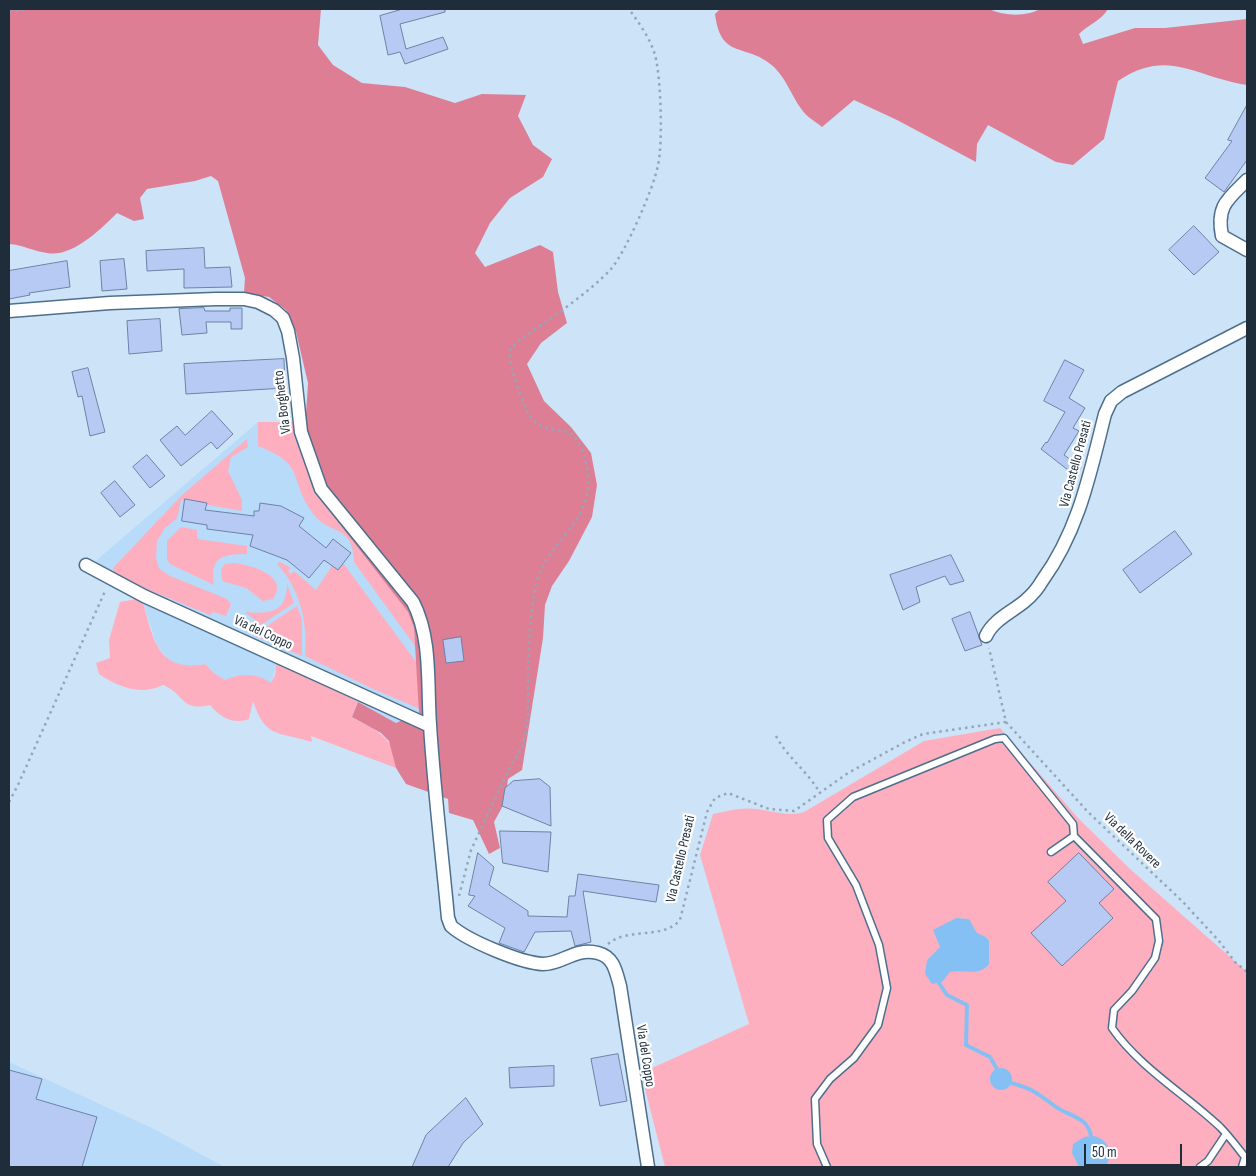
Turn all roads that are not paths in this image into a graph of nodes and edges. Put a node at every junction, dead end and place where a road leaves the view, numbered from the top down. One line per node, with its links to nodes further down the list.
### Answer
1 (1247, 180): 2 (street)
2 (1247, 250)
3 (9, 311): 7 (street, Via Borghetto)
4 (1247, 328): 6 (street, Via Castello Presati)
5 (86, 565): 7 (street, Via del Coppo)
6 (986, 636)
7 (430, 726): 11 (street, Via del Coppo)
8 (1074, 836): 9 (lane); 10 (lane); 12 (lane)
9 (1051, 852)
10 (1226, 1134): 13 (lane); 14 (lane)
11 (648, 1167)
12 (827, 1167)
13 (1200, 1167)
14 (1242, 1167)

